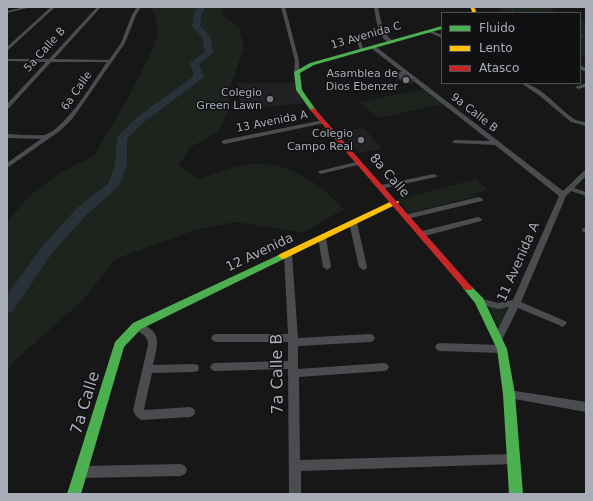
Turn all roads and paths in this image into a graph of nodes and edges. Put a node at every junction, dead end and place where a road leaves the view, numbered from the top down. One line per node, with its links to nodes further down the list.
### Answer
1 (30, 7): 7 (street)
2 (54, 7): 14 (street)
3 (99, 7): 17 (street, 5a Calle B)
4 (139, 7): 18 (street, 6a Calle)
5 (283, 7): 19 (street, 8a Calle)
6 (376, 7): 12 (street)
7 (7, 12)
8 (441, 27): 9 (street, 13 Avenida C)
9 (430, 31): 11 (street); 12 (street, 13 Avenida C)
10 (357, 36): 15 (street)
11 (441, 36)
12 (391, 42): 13 (street, 13 Avenida C)
13 (373, 47): 15 (street, 13 Avenida C); 32 (street, 9a Calle B)
14 (7, 50)
15 (362, 50): 20 (street, 13 Avenida C)
16 (7, 60): 17 (street)
17 (49, 60): 18 (street); 25 (street, 5a Calle B)
18 (109, 61): 29 (street, 6a Calle)
19 (297, 61): 20 (street); 21 (street, 8a Calle)
20 (312, 64): 21 (street, 13 Avenida C)
21 (297, 72): 26 (street, 8a Calle)
22 (526, 84): 27 (street)
23 (586, 85): 24 (street)
24 (578, 87)
25 (7, 107)
26 (324, 122): 30 (street, 13 Avenida A); 33 (street, 8a Calle)
27 (584, 124)
28 (7, 136): 29 (street)
29 (48, 137): 34 (street, 6a Calle)
30 (224, 142)
31 (454, 142): 32 (street)
32 (496, 143): 40 (street, 9a Calle B)
33 (360, 163): 35 (street); 38 (street, 8a Calle)
34 (7, 166)
35 (321, 172)
36 (586, 172): 39 (street, 11 Avenida A)
37 (434, 176): 38 (street)
38 (381, 188): 43 (street, 8a Calle)
39 (569, 188): 40 (street, 11 Avenida A); 41 (street)
40 (564, 194): 53 (street, 11 Avenida A)
41 (586, 194)
42 (479, 199): 44 (street)
43 (395, 203): 44 (street, 8a Calle); 46 (street, 12 Avenida)
44 (407, 218): 47 (street, 8a Calle)
45 (478, 218): 47 (street)
46 (353, 223): 48 (street, 12 Avenida); 51 (street)
47 (421, 234): 52 (street, 8a Calle)
48 (322, 238): 49 (street, 12 Avenida); 50 (street)
49 (288, 254): 55 (street, 12 Avenida); 59 (street, 7a Calle B)
50 (327, 267)
51 (363, 267)
52 (479, 301): 53 (street); 58 (street, 8a Calle)
53 (516, 303): 54 (street); 58 (street, 11 Avenida A)
54 (562, 323)
55 (137, 326): 65 (street); 73 (street, 7a Calle)
56 (216, 338): 59 (street)
57 (370, 338): 59 (street)
58 (498, 339): 61 (street, 8a Calle)
59 (293, 340): 66 (street, 7a Calle B)
60 (440, 346): 61 (street)
61 (502, 349): 67 (street, 8a Calle)
62 (215, 367): 66 (street)
63 (384, 367): 66 (street)
64 (194, 368): 65 (street)
65 (148, 369): 69 (street)
66 (294, 369): 71 (street, 7a Calle B)
67 (509, 394): 68 (street); 70 (street, 8a Calle)
68 (586, 407)
69 (190, 412)
70 (514, 459): 71 (street); 76 (street, 8a Calle)
71 (295, 466): 75 (street, 7a Calle B)
72 (181, 470): 73 (street)
73 (81, 472): 74 (street, 7a Calle)
74 (74, 494)
75 (296, 494)
76 (516, 494)

